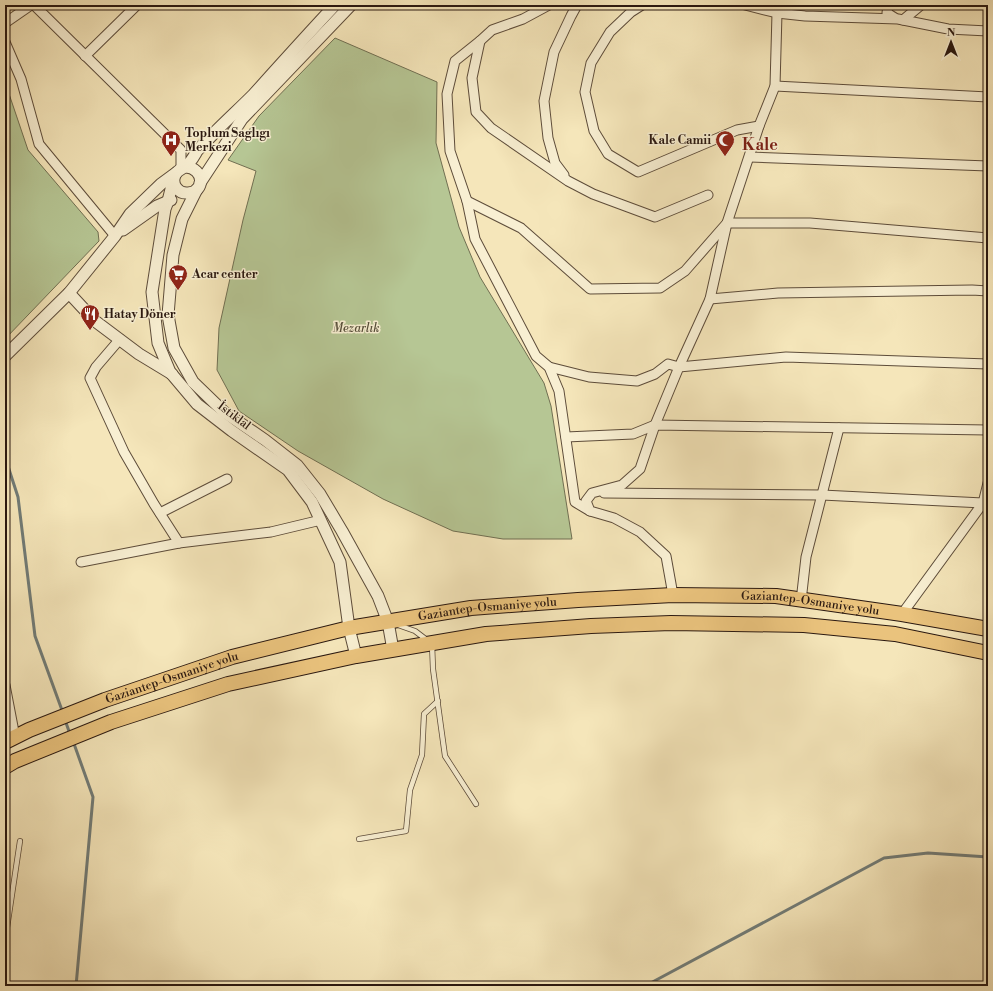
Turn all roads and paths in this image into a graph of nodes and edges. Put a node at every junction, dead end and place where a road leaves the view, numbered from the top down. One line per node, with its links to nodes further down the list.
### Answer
1 (31, 5): 14 (street)
2 (34, 5): 18 (street)
3 (137, 5): 18 (street)
4 (335, 5): 24 (street)
5 (351, 5): 26 (street)
6 (549, 5): 16 (street)
7 (577, 5): 25 (street)
8 (642, 5): 21 (street)
9 (745, 5): 12 (street)
10 (888, 5): 13 (street)
11 (921, 5): 13 (street)
12 (778, 9): 13 (street); 19 (street)
13 (901, 20): 15 (street)
14 (5, 23)
15 (988, 31)
16 (480, 41): 25 (street); 29 (street)
17 (5, 42): 31 (street)
18 (85, 56): 24 (street)
19 (775, 86): 20 (street); 21 (street)
20 (988, 97)
21 (759, 126): 22 (street)
22 (750, 157): 23 (street); 30 (street)
23 (988, 166)
24 (179, 171): 26 (street); 26 (street); 28 (street, İstiklal); 31 (street)
25 (568, 181): 27 (street)
26 (195, 189): 28 (street); 59 (street)
27 (708, 195)
28 (168, 202): 31 (street); 41 (street, İstiklal)
29 (467, 202): 30 (street); 39 (street)
30 (727, 223): 32 (street); 35 (street)
31 (115, 236): 34 (street)
32 (988, 238)
33 (988, 292): 35 (street)
34 (69, 293): 36 (street); 37 (street)
35 (710, 299): 40 (street)
36 (120, 339): 41 (street); 52 (street)
37 (5, 356)
38 (988, 364): 40 (street)
39 (549, 367): 40 (street); 45 (street)
40 (679, 367): 42 (street)
41 (172, 374): 53 (street, İstiklal)
42 (655, 426): 43 (street); 45 (street); 48 (street)
43 (839, 428): 44 (street); 49 (street)
44 (988, 430)
45 (566, 437): 51 (street)
46 (227, 479): 52 (street)
47 (988, 483): 50 (street)
48 (592, 493): 49 (street); 51 (street)
49 (822, 495): 50 (street); 57 (street)
50 (983, 503): 58 (street)
51 (590, 511): 56 (street)
52 (160, 514): 54 (street)
53 (321, 520): 54 (street); 60 (street, İstiklal)
54 (179, 543): 55 (street)
55 (81, 562)
56 (673, 595): 57 (highway, Gaziantep-Osmaniye yolu); 59 (highway, Gaziantep-Osmaniye yolu)
57 (801, 601): 58 (highway, Gaziantep-Osmaniye yolu)
58 (902, 614): 61 (highway, Gaziantep-Osmaniye yolu)
59 (388, 622): 60 (highway, Gaziantep-Osmaniye yolu); 62 (lane); 63 (street)
60 (349, 628): 65 (street, İstiklal); 68 (highway, Gaziantep-Osmaniye yolu)
61 (988, 629)
62 (432, 644): 63 (highway, Gaziantep-Osmaniye yolu); 64 (highway, Gaziantep-Osmaniye yolu); 67 (lane)
63 (393, 650): 65 (highway, Gaziantep-Osmaniye yolu)
64 (988, 653)
65 (356, 656): 69 (highway, Gaziantep-Osmaniye yolu)
66 (5, 685): 68 (street)
67 (438, 701): 70 (lane); 71 (lane)
68 (10, 739)
69 (5, 767)
70 (476, 804)
71 (359, 839)
72 (20, 841): 73 (lane)
73 (5, 941)

